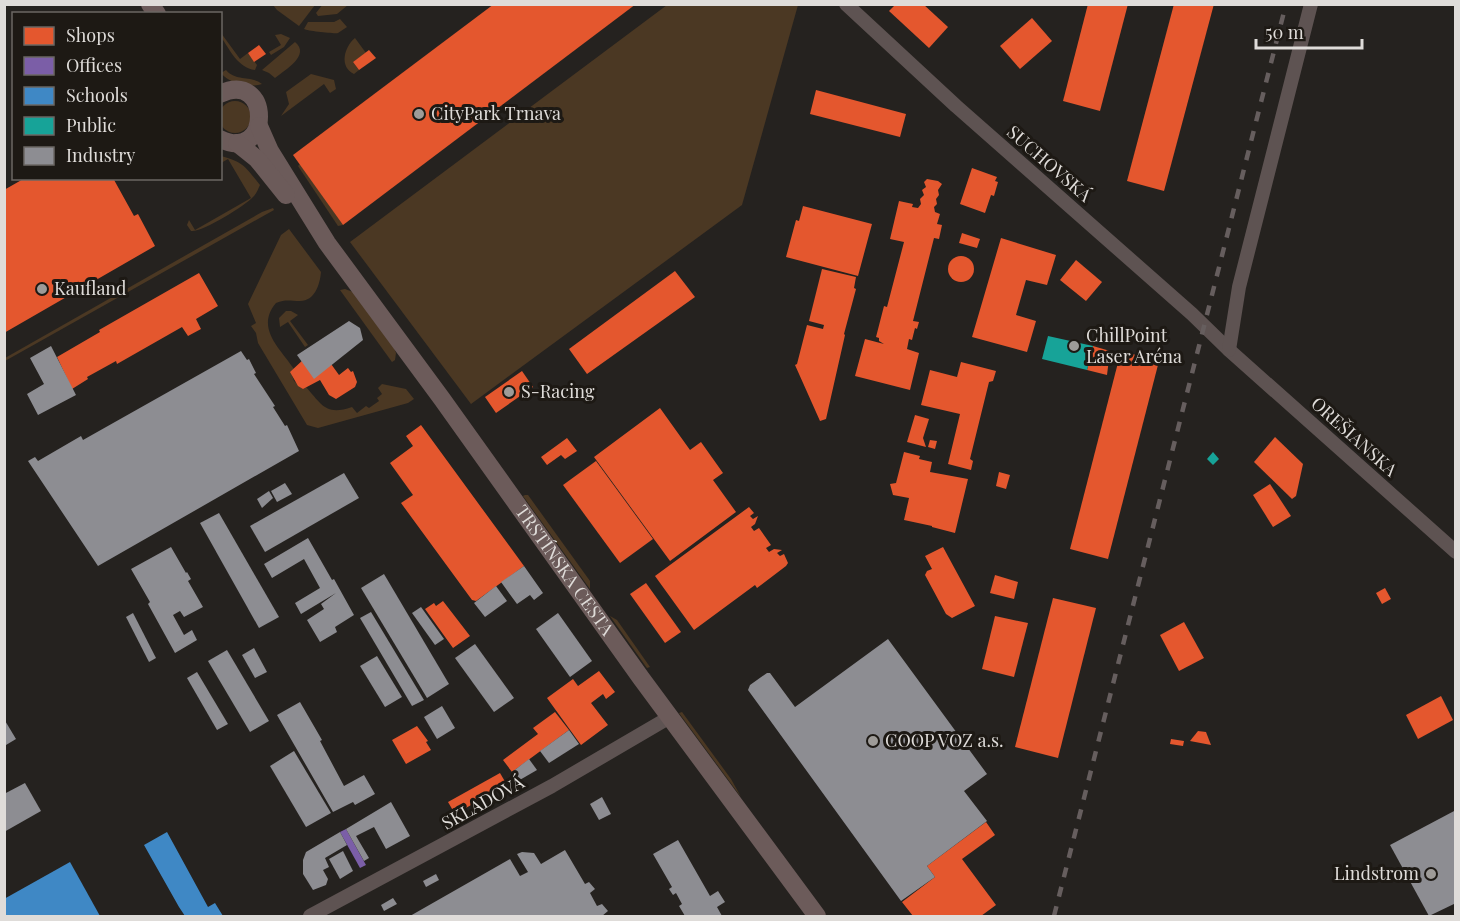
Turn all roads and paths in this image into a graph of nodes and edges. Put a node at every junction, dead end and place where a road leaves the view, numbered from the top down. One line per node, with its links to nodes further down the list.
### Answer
1 (846, 4): 7 (street, SUCHOVSKÁ)
2 (1311, 4): 7 (street)
3 (222, 91): 4 (main road, TRSTÍNSKA CESTA)
4 (259, 126): 5 (main road, TRSTÍNSKA CESTA); 6 (main road, TRSTÍNSKA CESTA)
5 (229, 141): 6 (main road, TRSTÍNSKA CESTA)
6 (312, 222): 9 (main road, TRSTÍNSKA CESTA)
7 (1229, 350): 8 (street, OREŠIANSKA)
8 (1455, 552)
9 (670, 717): 10 (street, SKLADOVÁ); 11 (main road, TRSTÍNSKA CESTA)
10 (310, 916)
11 (818, 916)

